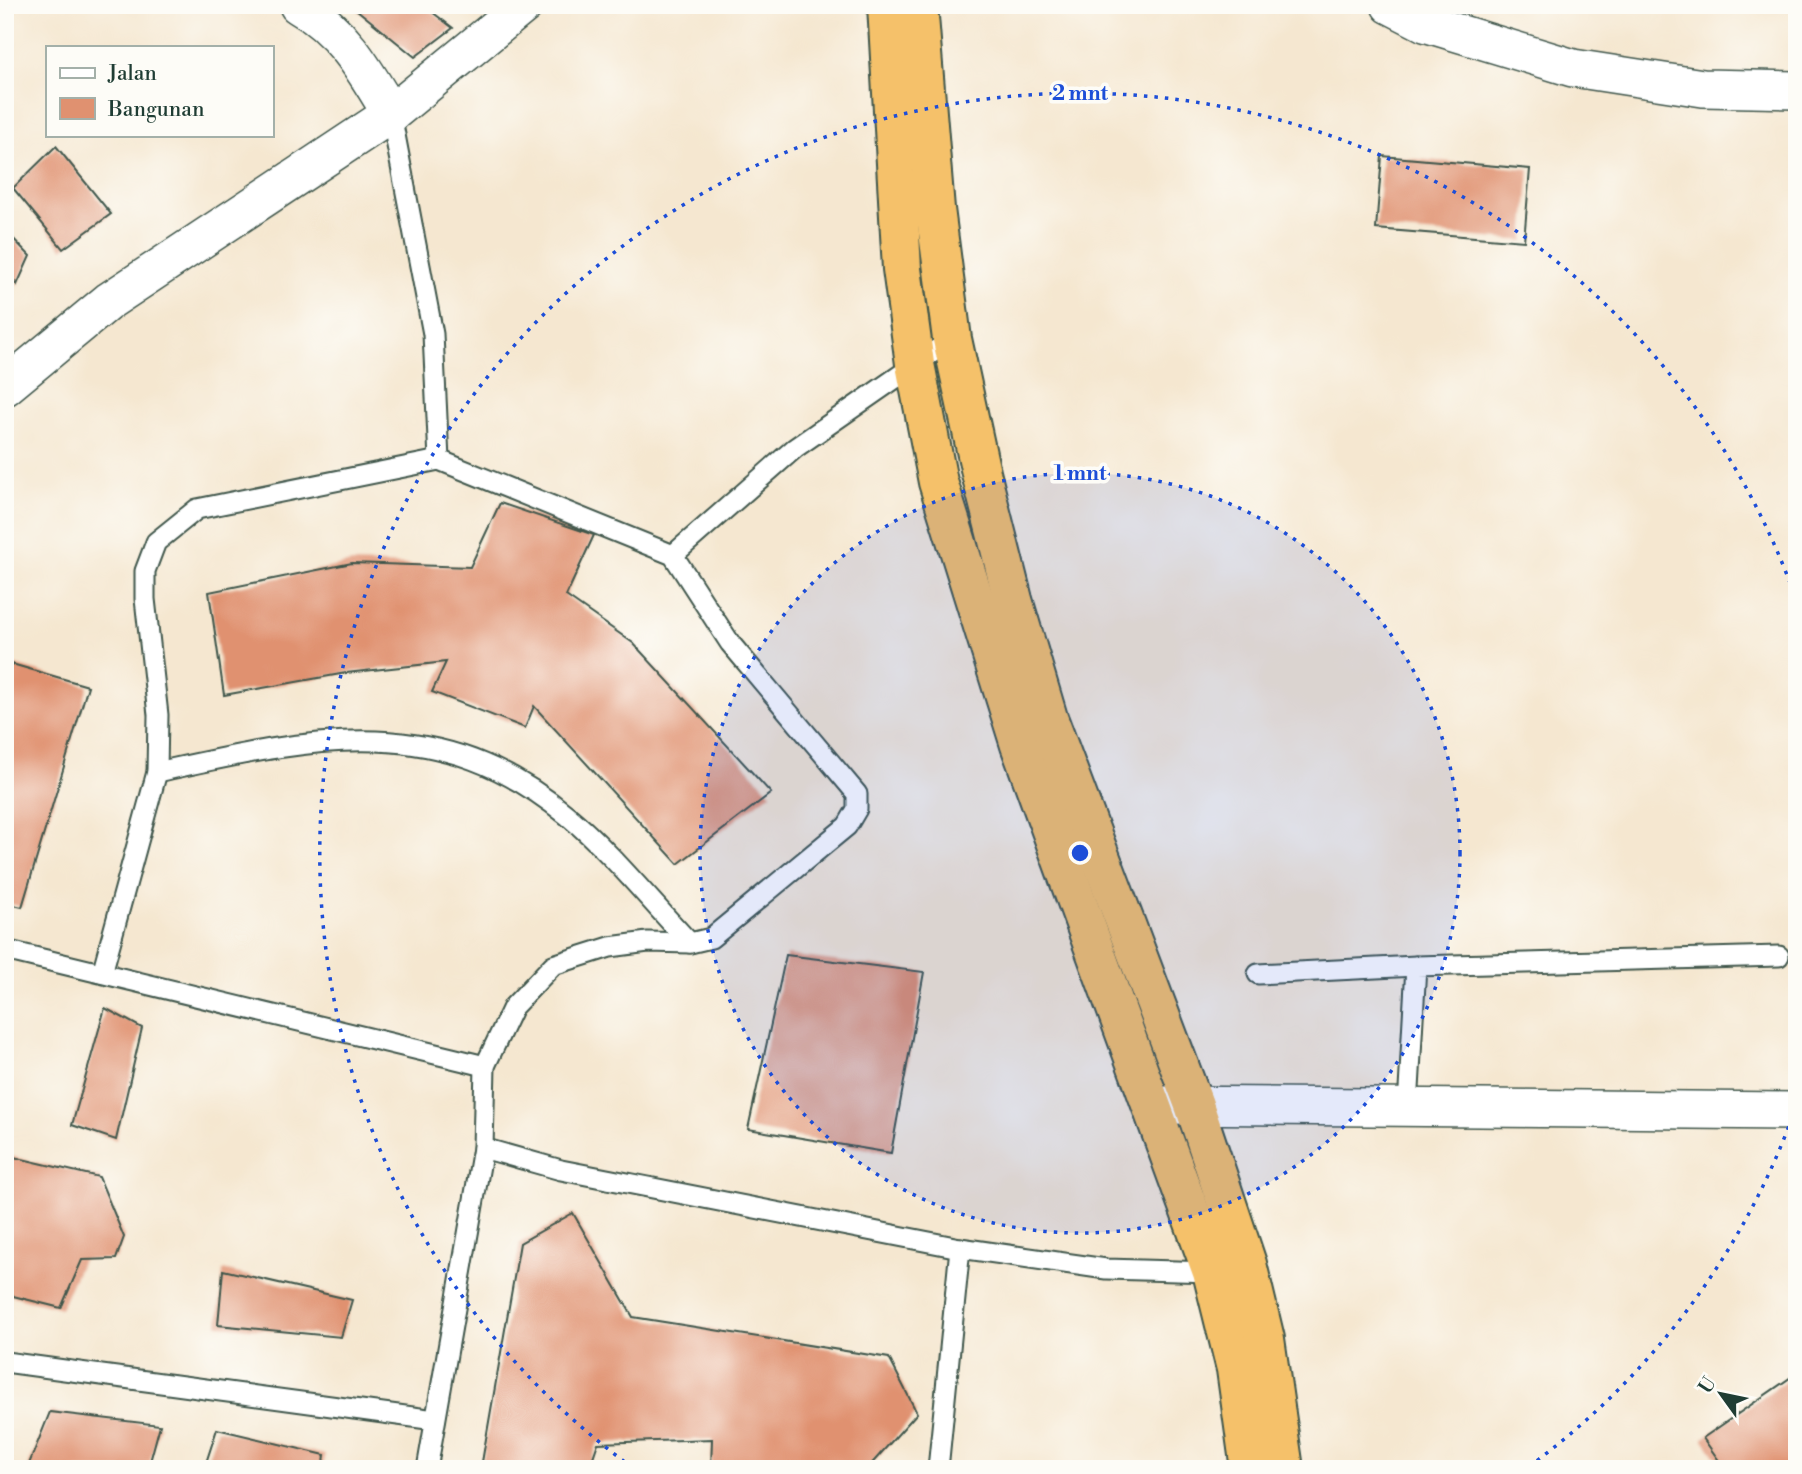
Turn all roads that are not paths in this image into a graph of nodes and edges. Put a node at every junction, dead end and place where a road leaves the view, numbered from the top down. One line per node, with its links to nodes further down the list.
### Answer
1 (298, 5): 7 (street)
2 (524, 5): 7 (street)
3 (887, 5): 9 (highway)
4 (918, 5): 8 (highway)
5 (1390, 5): 6 (street)
6 (1797, 90)
7 (391, 114): 10 (street); 11 (lane)
8 (952, 339): 9 (lane); 22 (highway)
9 (915, 365): 12 (lane); 21 (highway)
10 (5, 387)
11 (439, 460): 12 (lane); 13 (lane)
12 (673, 555): 14 (lane)
13 (157, 772): 14 (lane); 18 (lane)
14 (690, 943): 20 (lane)
15 (5, 950): 18 (lane)
16 (1779, 956): 17 (lane)
17 (1416, 966): 19 (lane); 23 (lane)
18 (102, 974): 20 (lane)
19 (1258, 974)
20 (485, 1066): 25 (lane)
21 (1151, 1105): 22 (street); 27 (highway)
22 (1194, 1105): 23 (street); 33 (highway)
23 (1409, 1107): 24 (street)
24 (1797, 1111)
25 (483, 1148): 26 (lane); 29 (lane)
26 (960, 1248): 27 (lane); 31 (lane)
27 (1212, 1272): 32 (highway)
28 (5, 1362): 29 (lane)
29 (435, 1420): 30 (lane)
30 (427, 1469)
31 (938, 1469)
32 (1250, 1469)
33 (1284, 1469)

